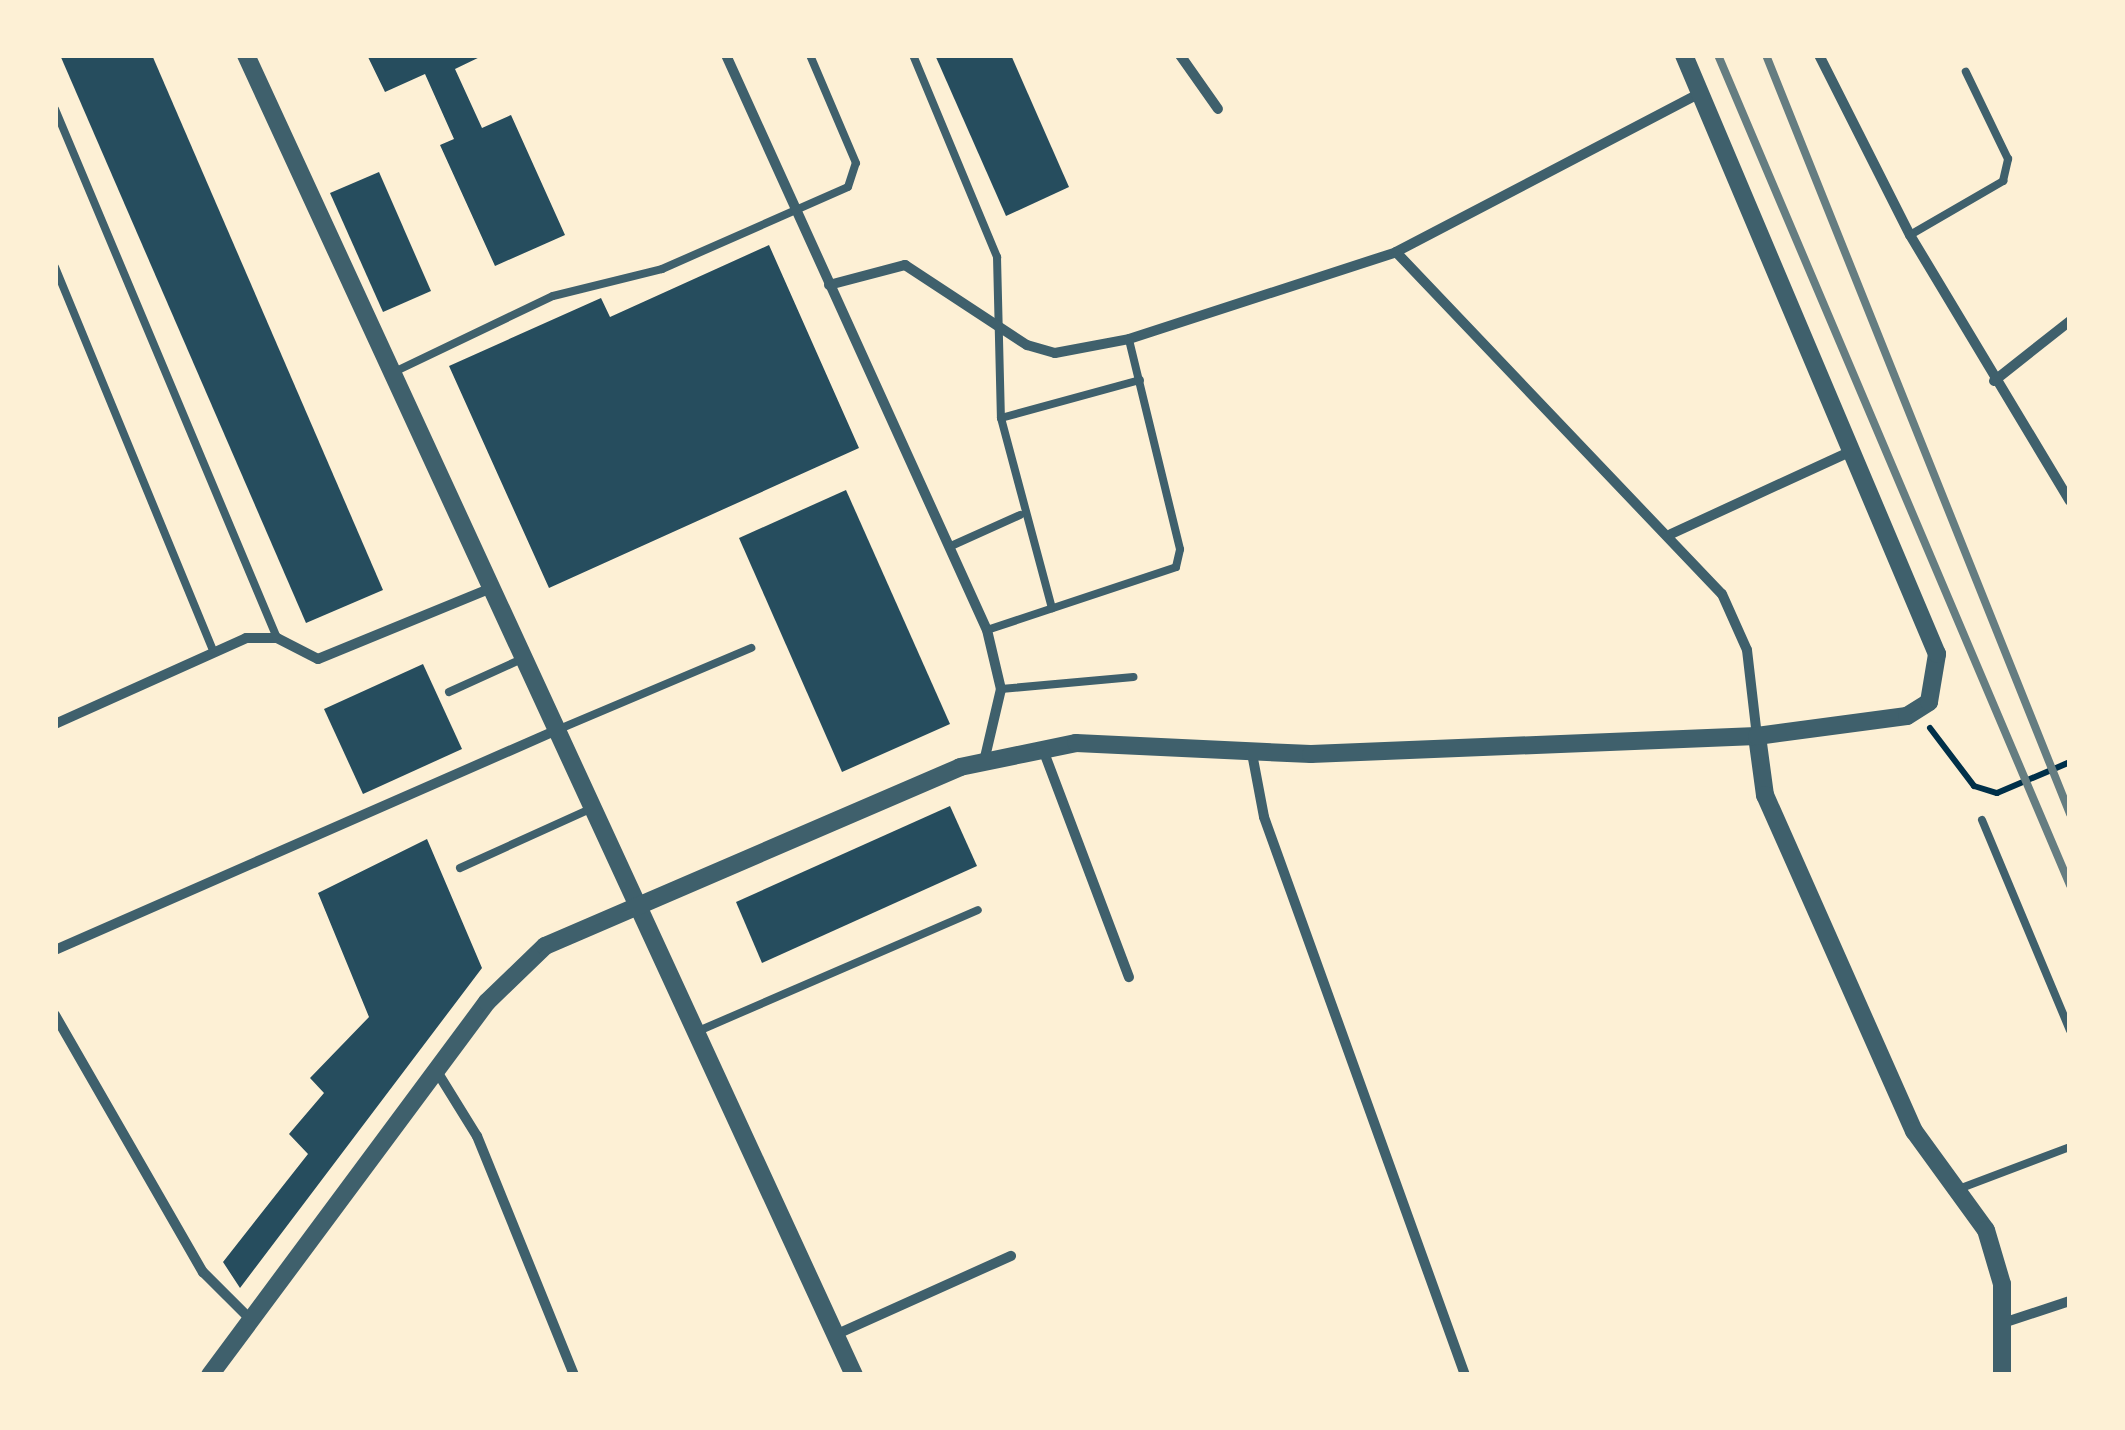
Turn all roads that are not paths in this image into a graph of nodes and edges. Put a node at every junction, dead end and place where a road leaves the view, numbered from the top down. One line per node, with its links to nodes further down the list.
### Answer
1 (246, 55): 20 (street)
2 (726, 55): 12 (street)
3 (810, 55): 12 (lane)
4 (913, 55): 18 (lane)
5 (1180, 55): 11 (street)
6 (1684, 55): 9 (street)
7 (1819, 55): 13 (street)
8 (1966, 72): 13 (lane)
9 (1700, 93): 14 (street); 24 (street)
10 (55, 109): 32 (lane)
11 (1218, 109)
12 (795, 210): 16 (street); 20 (lane)
13 (1910, 235): 22 (street)
14 (1396, 252): 19 (street); 27 (street)
15 (55, 267): 34 (lane)
16 (829, 284): 18 (street); 28 (street)
17 (2070, 321): 22 (street)
18 (997, 323): 19 (street); 23 (lane)
19 (1129, 339): 21 (lane)
20 (392, 373): 29 (street)
21 (1140, 380): 23 (lane); 30 (lane)
22 (1994, 381): 25 (street)
23 (1001, 418): 26 (lane)
24 (1849, 452): 27 (street); 41 (street)
25 (2070, 501)
26 (1020, 515): 28 (lane); 30 (lane)
27 (1672, 534): 41 (street)
28 (951, 546): 31 (street)
29 (491, 588): 32 (street); 35 (street)
30 (1052, 608): 31 (lane)
31 (987, 630): 37 (street)
32 (276, 638): 34 (street)
33 (751, 648): 40 (lane)
34 (213, 650): 39 (street)
35 (524, 658): 38 (lane); 40 (street)
36 (1134, 677): 37 (lane)
37 (1002, 689): 44 (street)
38 (448, 692)
39 (55, 724)
40 (557, 730): 45 (street); 50 (street)
41 (1756, 736): 43 (street); 57 (street)
42 (1042, 746): 43 (street); 44 (street); 51 (street)
43 (1250, 748): 66 (street)
44 (985, 758): 48 (street)
45 (592, 808): 47 (lane); 48 (street)
46 (1982, 820): 53 (lane)
47 (460, 868)
48 (635, 902): 54 (street); 55 (street)
49 (978, 910): 54 (lane)
50 (55, 950)
51 (1129, 977)
52 (55, 1016): 60 (street)
53 (2070, 1030)
54 (696, 1032): 62 (street)
55 (435, 1069): 60 (street); 64 (street)
56 (2070, 1147): 57 (lane)
57 (1956, 1190): 61 (street)
58 (1011, 1256): 62 (street)
59 (2070, 1301): 61 (street)
60 (251, 1320): 63 (street)
61 (2003, 1324): 67 (street)
62 (835, 1334): 65 (street)
63 (210, 1375)
64 (574, 1375)
65 (854, 1375)
66 (1465, 1375)
67 (2002, 1375)

